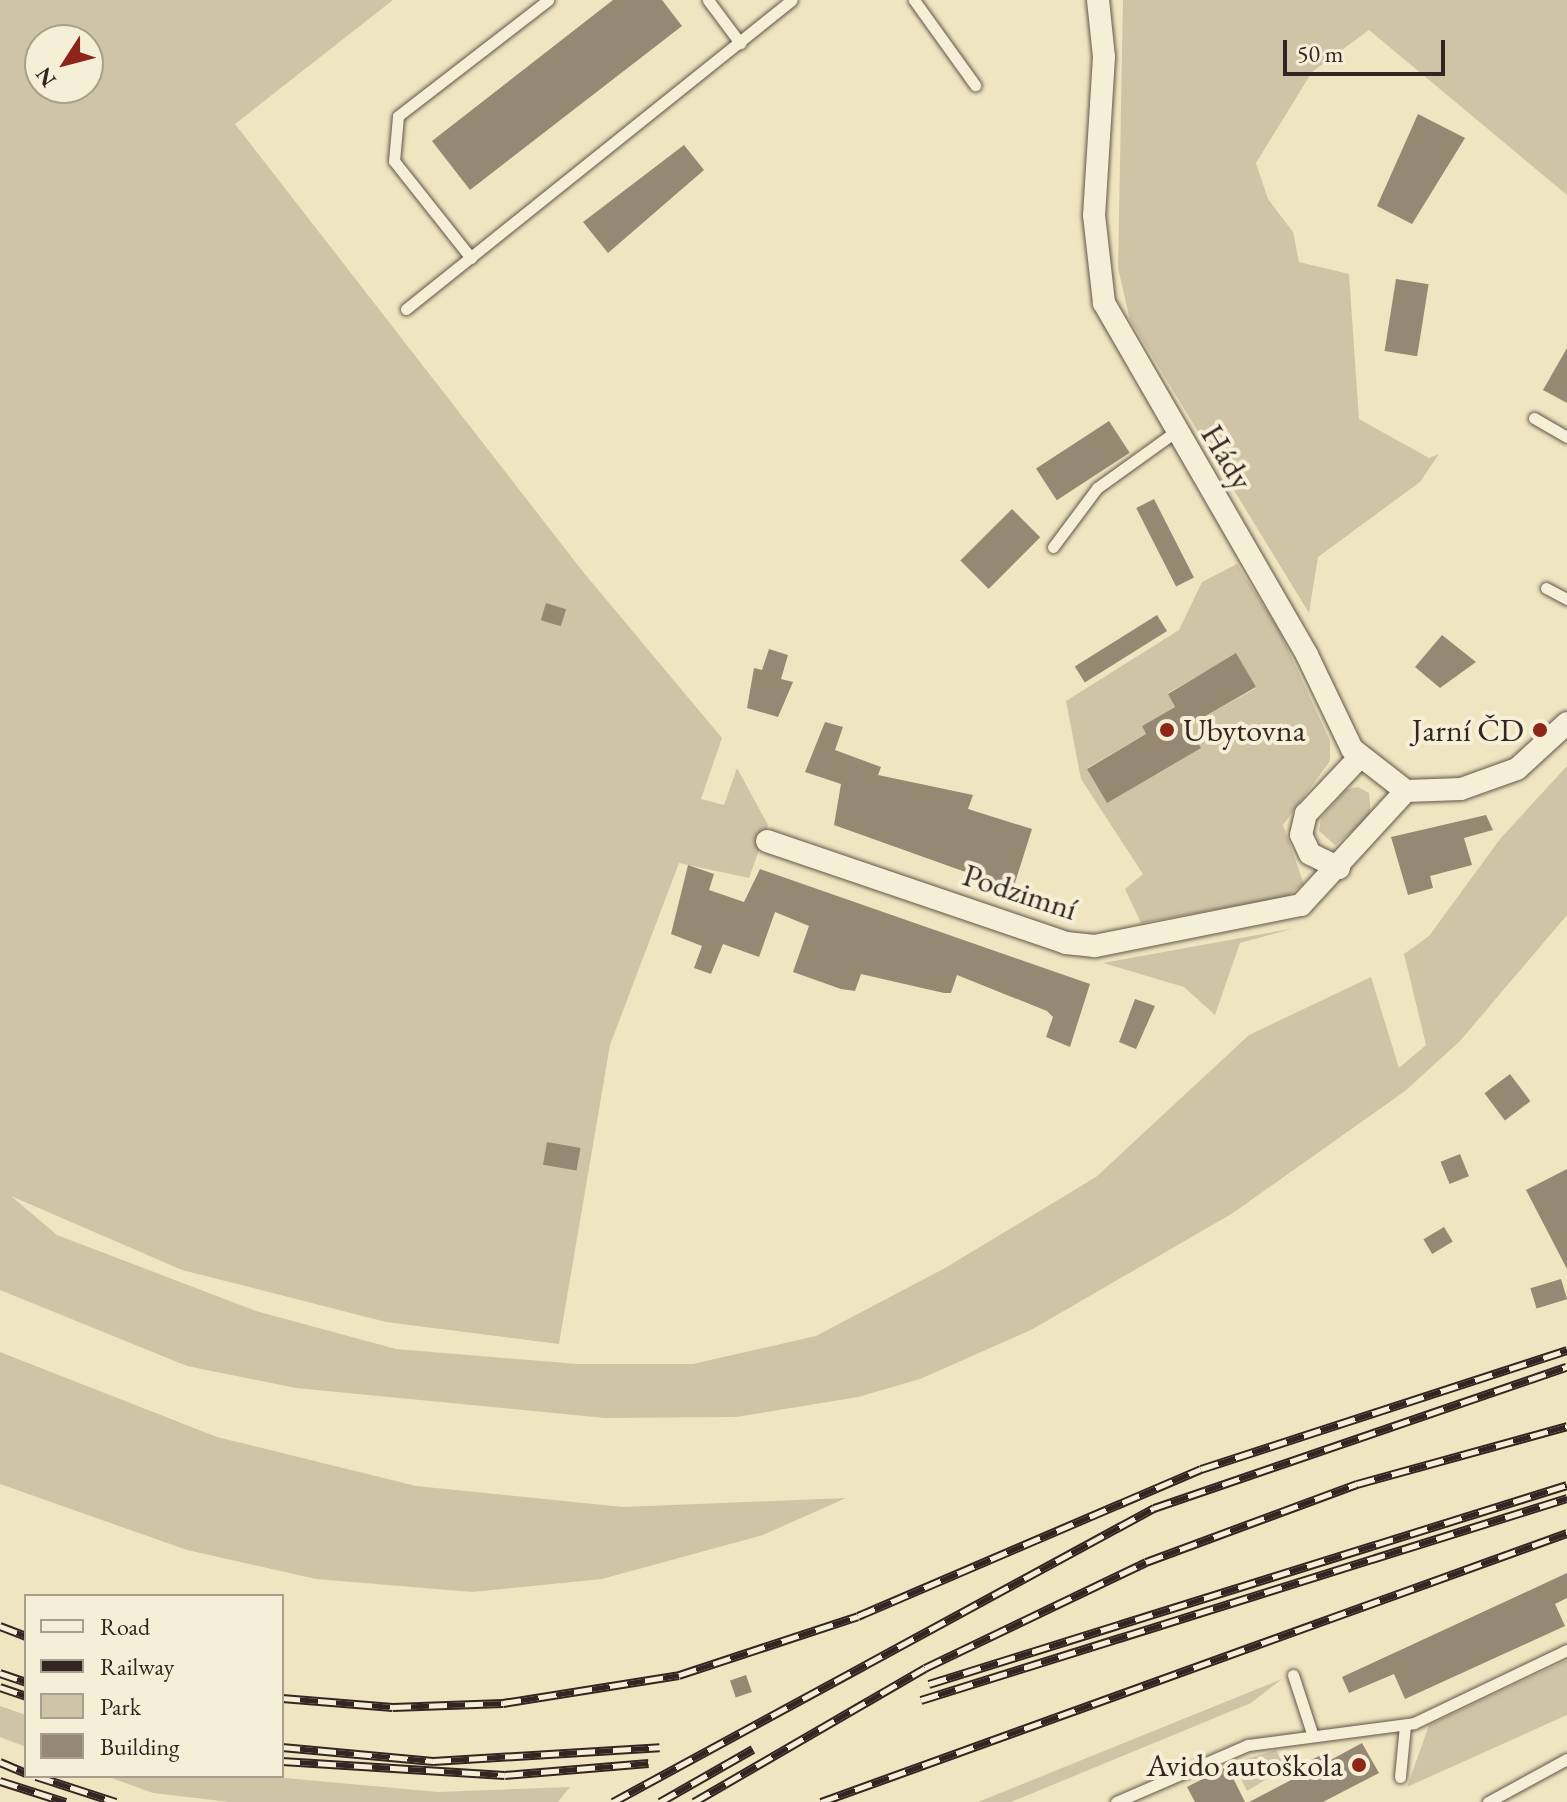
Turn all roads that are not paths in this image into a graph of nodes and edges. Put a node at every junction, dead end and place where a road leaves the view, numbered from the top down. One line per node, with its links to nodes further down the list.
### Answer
1 (548, 0): 8 (lane)
2 (708, 0): 6 (lane)
3 (792, 0): 6 (lane)
4 (914, 0): 7 (lane)
5 (1098, 0): 11 (street, Hády)
6 (740, 43): 8 (lane)
7 (975, 85)
8 (471, 258): 9 (lane)
9 (406, 309)
10 (1534, 418): 12 (lane)
11 (1175, 432): 13 (lane); 17 (street, Hády)
12 (1567, 437)
13 (1053, 547)
14 (1546, 588): 15 (lane)
15 (1567, 599)
16 (1567, 723): 18 (street)
17 (1359, 758): 18 (street, Hády); 20 (street)
18 (1406, 791): 20 (street, Podzimní)
19 (767, 841): 20 (street, Podzimní)
20 (1339, 868)
21 (1567, 1650): 23 (lane)
22 (1293, 1675): 24 (lane)
23 (1405, 1725): 24 (lane); 26 (lane)
24 (1312, 1733): 27 (lane)
25 (1567, 1759): 28 (lane)
26 (1400, 1777)
27 (1116, 1802)
28 (1488, 1802)

